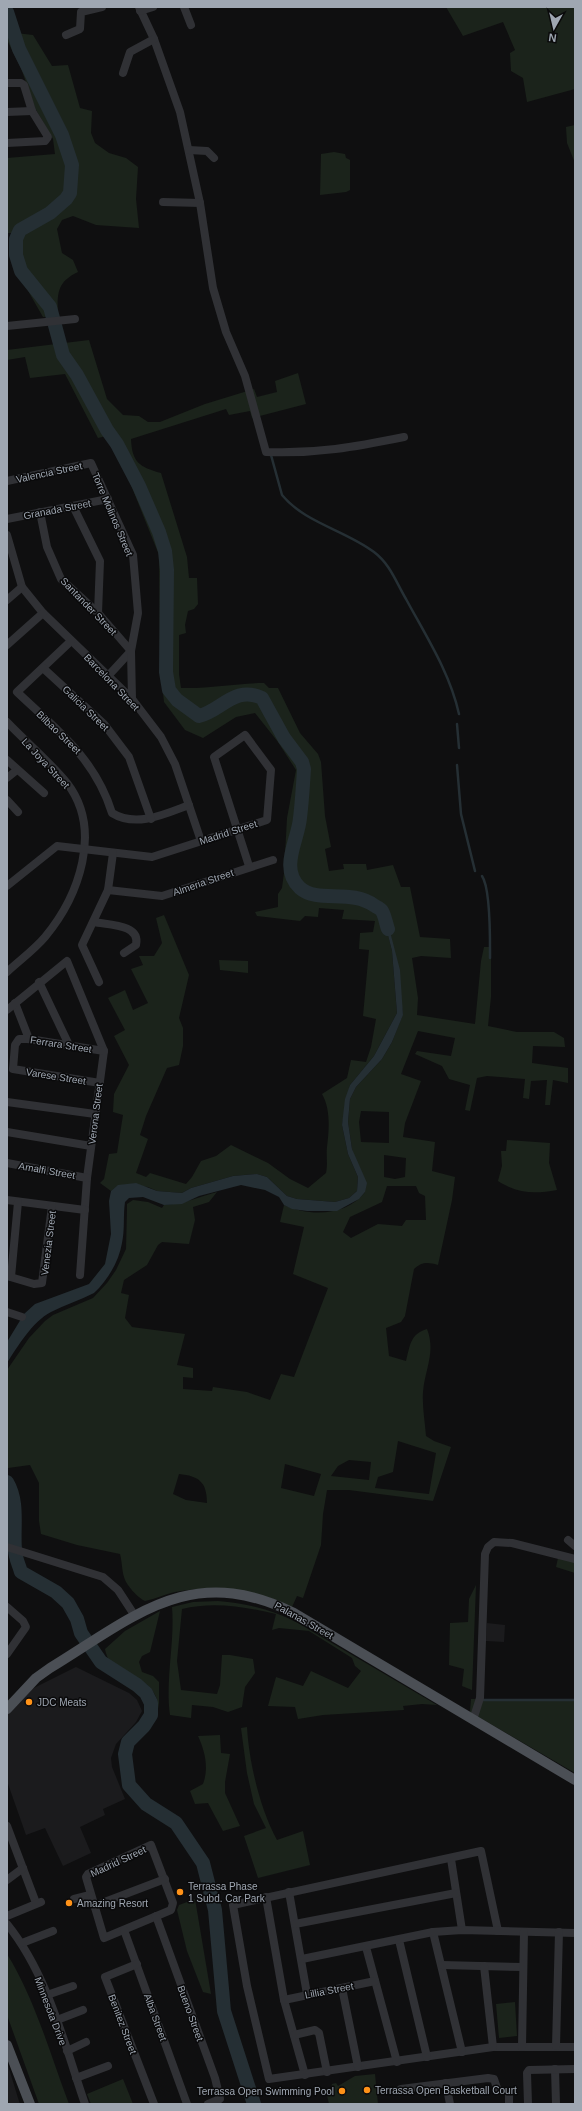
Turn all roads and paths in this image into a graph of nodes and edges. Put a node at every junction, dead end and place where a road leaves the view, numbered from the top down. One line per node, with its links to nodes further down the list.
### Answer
1 (102, 7): 6 (street)
2 (154, 7): 4 (street)
3 (184, 7): 5 (street)
4 (140, 9): 7 (street)
5 (190, 25)
6 (66, 34)
7 (154, 39): 8 (street); 13 (street)
8 (123, 73)
9 (7, 84): 10 (street)
10 (32, 111): 11 (street); 12 (street)
11 (7, 112)
12 (7, 143)
13 (189, 150): 14 (street); 16 (street)
14 (214, 158)
15 (163, 202): 16 (street)
16 (200, 202): 19 (street)
17 (75, 319): 18 (street)
18 (7, 326)
19 (404, 437)
20 (91, 463): 21 (street, Valencia Street); 22 (street, Torre Molinos Street)
21 (7, 481)
22 (108, 499): 23 (street, Granada Street); 33 (street, Torre Molinos Street)
23 (73, 506): 24 (street, Granada Street); 29 (street)
24 (40, 512): 25 (street, Granada Street); 29 (street, Santander Street)
25 (7, 519)
26 (7, 535): 27 (street, Barcelona Street)
27 (22, 587): 28 (street); 30 (street, Barcelona Street)
28 (7, 600)
29 (98, 613): 33 (street, Santander Street)
30 (43, 614): 31 (street, Barcelona Street); 32 (street)
31 (71, 641): 34 (street, Bilbao Street); 35 (street, Barcelona Street)
32 (7, 645)
33 (131, 651): 35 (street); 36 (street, Torre Molinos Street)
34 (43, 668): 45 (street, Galicia Street); 45 (street, Bilbao Street)
35 (108, 676): 36 (street, Barcelona Street)
36 (132, 699): 43 (street, Barcelona Street)
37 (7, 722): 48 (street, La Joya Street)
38 (7, 760): 39 (street)
39 (17, 770): 40 (street); 41 (street)
40 (7, 778)
41 (44, 793)
42 (7, 800): 44 (street)
43 (189, 805): 45 (street, Bilbao Street); 47 (street, Barcelona Street)
44 (18, 812)
45 (151, 819)
46 (236, 830): 46 (street, Madrid Street); 47 (street, Madrid Street); 51 (street)
47 (201, 841): 49 (street, Madrid Street)
48 (84, 850): 49 (street, Madrid Street); 52 (street, Madrid Street); 56 (street, La Joya Street)
49 (113, 853): 53 (street)
50 (273, 860): 51 (street, Almeria Street)
51 (249, 866): 53 (street, Almeria Street)
52 (7, 886)
53 (108, 890): 54 (street)
54 (94, 922): 55 (street); 58 (street)
55 (124, 953)
56 (7, 972)
57 (39, 982): 59 (street); 62 (street); 63 (street, Verona Street)
58 (99, 982)
59 (16, 1003): 60 (street); 61 (street)
60 (7, 1010)
61 (29, 1039): 62 (street, Ferrara Street); 64 (street, Ferrara Street)
62 (70, 1046): 63 (street, Ferrara Street)
63 (104, 1051): 65 (street, Verona Street)
64 (13, 1069): 65 (street, Varese Street)
65 (100, 1083): 67 (street, Verona Street)
66 (7, 1102): 67 (street)
67 (95, 1114): 69 (street, Verona Street)
68 (7, 1132): 69 (street)
69 (91, 1146): 71 (street, Verona Street)
70 (7, 1163): 71 (street, Amalfi Street)
71 (87, 1178): 75 (street, Verona Street)
72 (7, 1200): 73 (street)
73 (18, 1202): 74 (street); 77 (street)
74 (52, 1206): 75 (street); 77 (street, Venezia Street)
75 (85, 1210): 76 (street, Verona Street)
76 (80, 1275)
77 (9, 1276)
78 (7, 1312): 79 (street)
79 (22, 1317)
80 (568, 1540): 81 (street)
81 (575, 1546)
82 (7, 1547): 85 (street)
83 (575, 1558): 88 (street)
84 (7, 1607): 86 (street)
85 (135, 1616): 87 (main road, Palanas Street); 88 (main road, Palanas Street)
86 (7, 1654)
87 (7, 1709)
88 (473, 1720): 89 (main road, Palanas Street)
89 (575, 1780)
90 (7, 1826): 91 (street)
91 (9, 1839): 93 (street)
92 (451, 1859): 96 (street); 97 (street); 109 (street)
93 (23, 1868): 95 (street); 102 (street)
94 (165, 1878): 98 (street, Madrid Street); 101 (street); 103 (street)
95 (7, 1880)
96 (289, 1892): 99 (street); 105 (street)
97 (456, 1893): 105 (street); 107 (street)
98 (90, 1895): 100 (street); 101 (street)
99 (266, 1897): 127 (street); 146 (street)
100 (74, 1899)
101 (94, 1906): 106 (street)
102 (7, 1916)
103 (156, 1916): 106 (street); 156 (street, Bueno Street)
104 (7, 1924): 115 (street, Minnesota Drive)
105 (295, 1924): 117 (street)
106 (124, 1930): 118 (street, Alba Street)
107 (462, 1930): 109 (street); 110 (street)
108 (53, 1931): 115 (street)
109 (498, 1931): 111 (street)
110 (433, 1932): 114 (street); 119 (street)
111 (524, 1932): 112 (street); 121 (street)
112 (559, 1932): 113 (street); 133 (street)
113 (575, 1933)
114 (400, 1940): 116 (street); 139 (street)
115 (22, 1943): 126 (street, Minnesota Drive)
116 (366, 1947): 117 (street); 122 (street)
117 (302, 1959): 125 (street)
118 (137, 1964): 154 (street, Benitez Street); 155 (street, Alba Street)
119 (442, 1965): 120 (street); 138 (street)
120 (484, 1966): 121 (street); 134 (street)
121 (523, 1966): 135 (street)
122 (375, 1981): 124 (street, Lillia Street); 140 (street)
123 (73, 1986): 126 (street)
124 (342, 1988): 125 (street, Lillia Street); 142 (street)
125 (307, 1994): 127 (street, Lillia Street)
126 (47, 1995): 129 (street, Minnesota Drive)
127 (284, 2000): 130 (street)
128 (83, 2010): 129 (street)
129 (57, 2020): 137 (street, Minnesota Drive)
130 (294, 2035): 145 (street); 146 (street)
131 (86, 2042): 137 (street)
132 (7, 2045): 152 (main road)
133 (556, 2046): 135 (street); 136 (street)
134 (493, 2047): 135 (street); 138 (street)
135 (522, 2047)
136 (575, 2047)
137 (67, 2051): 147 (street, Minnesota Drive)
138 (462, 2052): 139 (street)
139 (427, 2057): 140 (street)
140 (397, 2062): 142 (street)
141 (108, 2066): 147 (street)
142 (358, 2067): 145 (street)
143 (555, 2069): 144 (street); 159 (street); 160 (street)
144 (575, 2069)
145 (327, 2072): 146 (street)
146 (305, 2075)
147 (76, 2078): 153 (street, Minnesota Drive)
148 (446, 2083): 149 (street); 150 (street); 157 (street)
149 (497, 2088)
150 (401, 2089)
151 (509, 2093): 158 (street)
152 (30, 2104)
153 (85, 2104)
154 (154, 2104)
155 (187, 2104)
156 (208, 2104)
157 (450, 2104)
158 (510, 2104)
159 (528, 2104)
160 (556, 2104)

